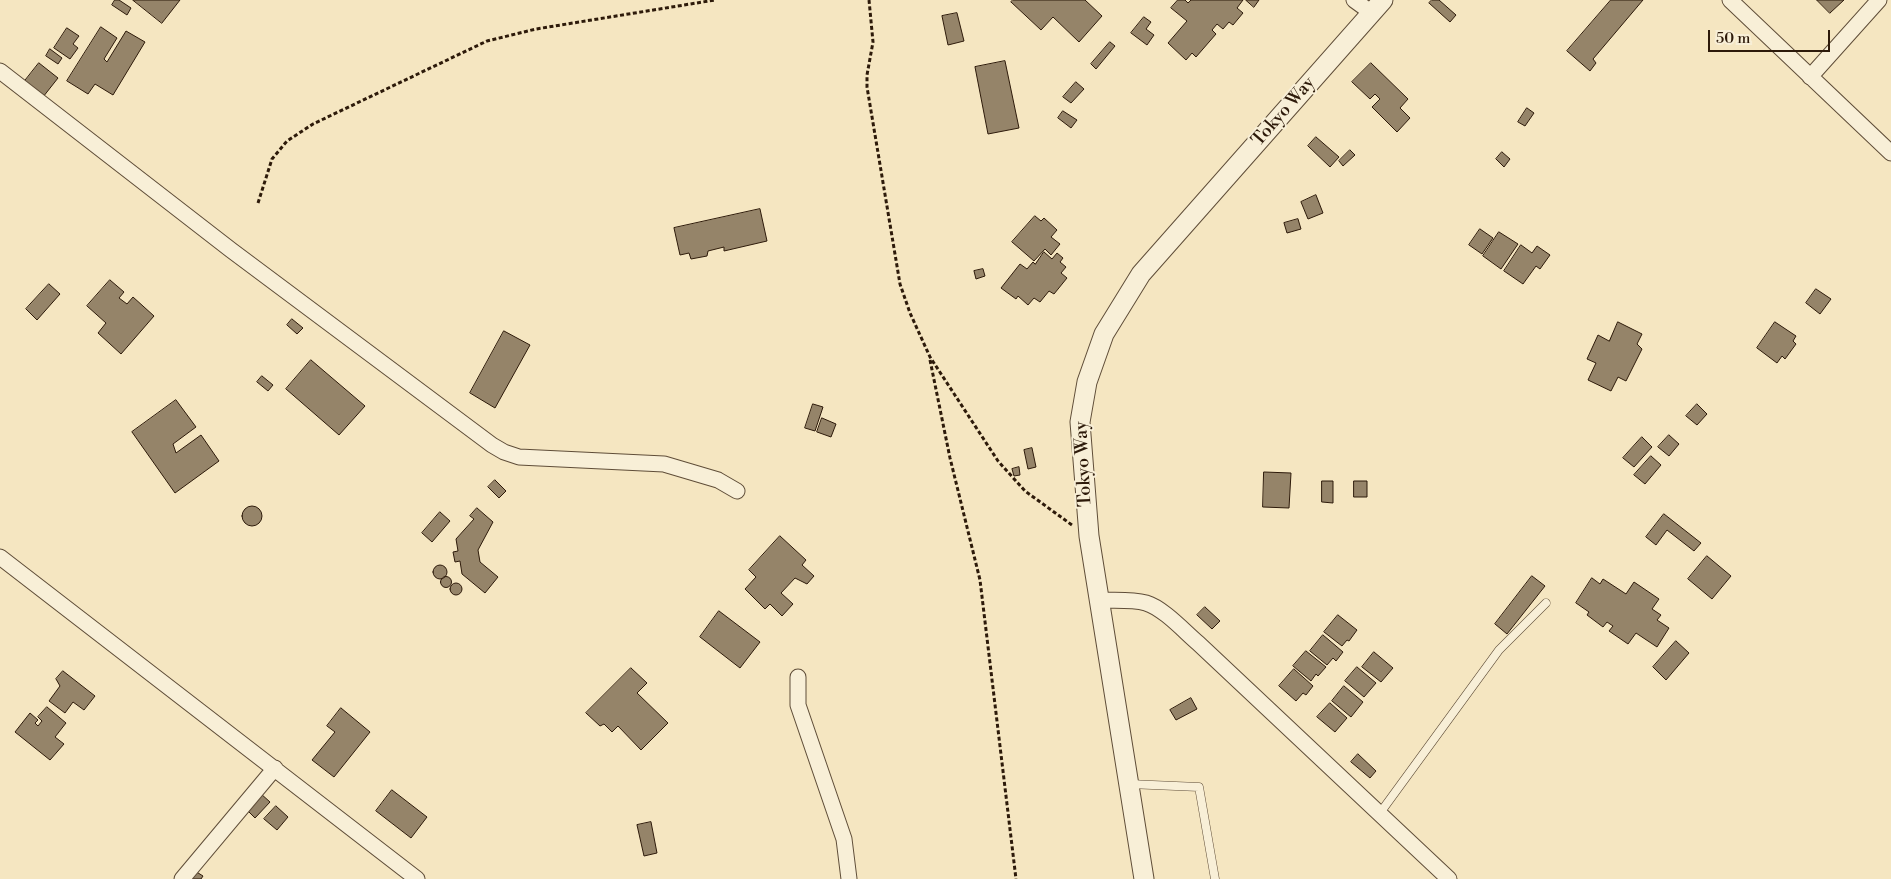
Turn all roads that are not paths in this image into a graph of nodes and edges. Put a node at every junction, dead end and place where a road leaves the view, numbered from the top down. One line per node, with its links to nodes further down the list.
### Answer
1 (1354, 0): 4 (street)
2 (1730, 0): 6 (street)
3 (1879, 0): 6 (street)
4 (1377, 6): 10 (street, Tokyo Way)
5 (0, 71): 8 (street)
6 (1810, 77): 7 (street)
7 (1891, 152)
8 (737, 491)
9 (0, 557): 13 (street)
10 (1099, 600): 14 (street, Tokyo Way); 15 (street)
11 (1546, 603): 15 (lane)
12 (798, 677): 18 (street)
13 (274, 768): 16 (street); 17 (street)
14 (1129, 784): 19 (street, Tokyo Way); 20 (lane)
15 (1380, 813): 21 (street)
16 (182, 879)
17 (417, 879)
18 (849, 879)
19 (1144, 879)
20 (1215, 879)
21 (1449, 879)

